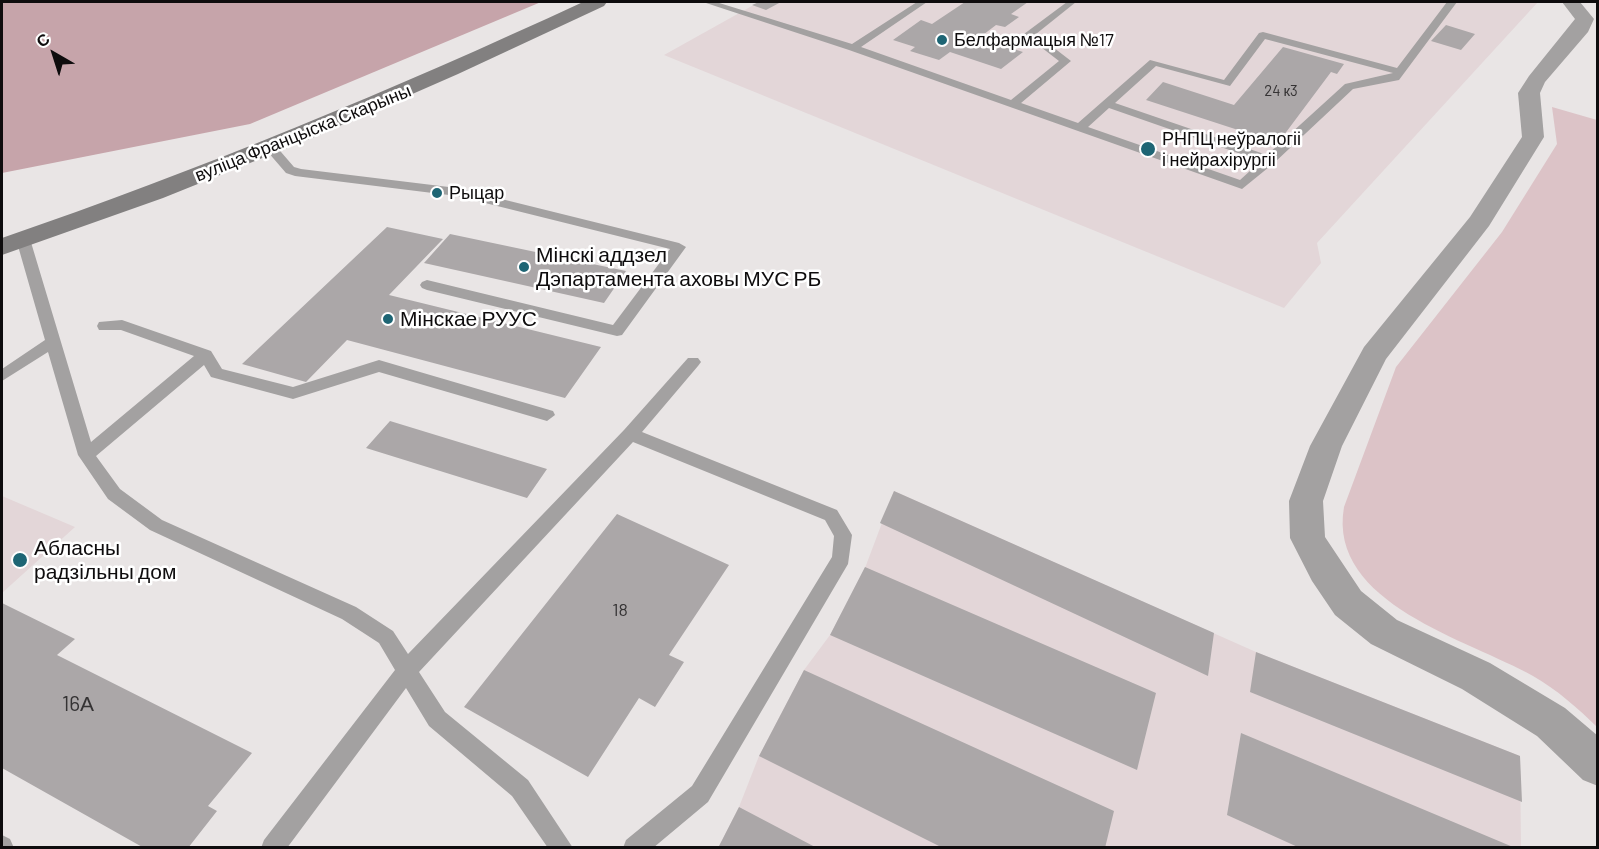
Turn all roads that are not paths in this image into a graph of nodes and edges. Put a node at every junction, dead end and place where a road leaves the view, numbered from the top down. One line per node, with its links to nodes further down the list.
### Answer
1 (597, 2): 12 (main road, вуліца Францыска Скарыны)
2 (708, 2): 7 (lane)
3 (923, 2): 7 (lane)
4 (1072, 2): 9 (lane)
5 (1452, 2): 8 (lane)
6 (1571, 2): 25 (street)
7 (853, 48): 9 (lane)
8 (1400, 72): 10 (lane); 13 (lane)
9 (1013, 104): 11 (lane)
10 (1107, 104): 11 (lane); 13 (lane)
11 (1080, 128): 13 (lane)
12 (271, 148): 14 (main road, вуліца Францыска Скарыны); 15 (lane)
13 (1270, 160)
14 (12, 243): 17 (lane)
15 (427, 285)
16 (104, 326): 18 (lane)
17 (53, 342): 20 (lane); 23 (lane)
18 (206, 356): 21 (lane); 23 (lane)
19 (693, 362): 22 (lane)
20 (2, 376)
21 (547, 415)
22 (630, 434): 24 (lane); 28 (lane)
23 (86, 455): 24 (lane)
24 (407, 670): 26 (lane); 27 (lane)
25 (1598, 765)
26 (272, 848)
27 (562, 848)
28 (634, 848)

